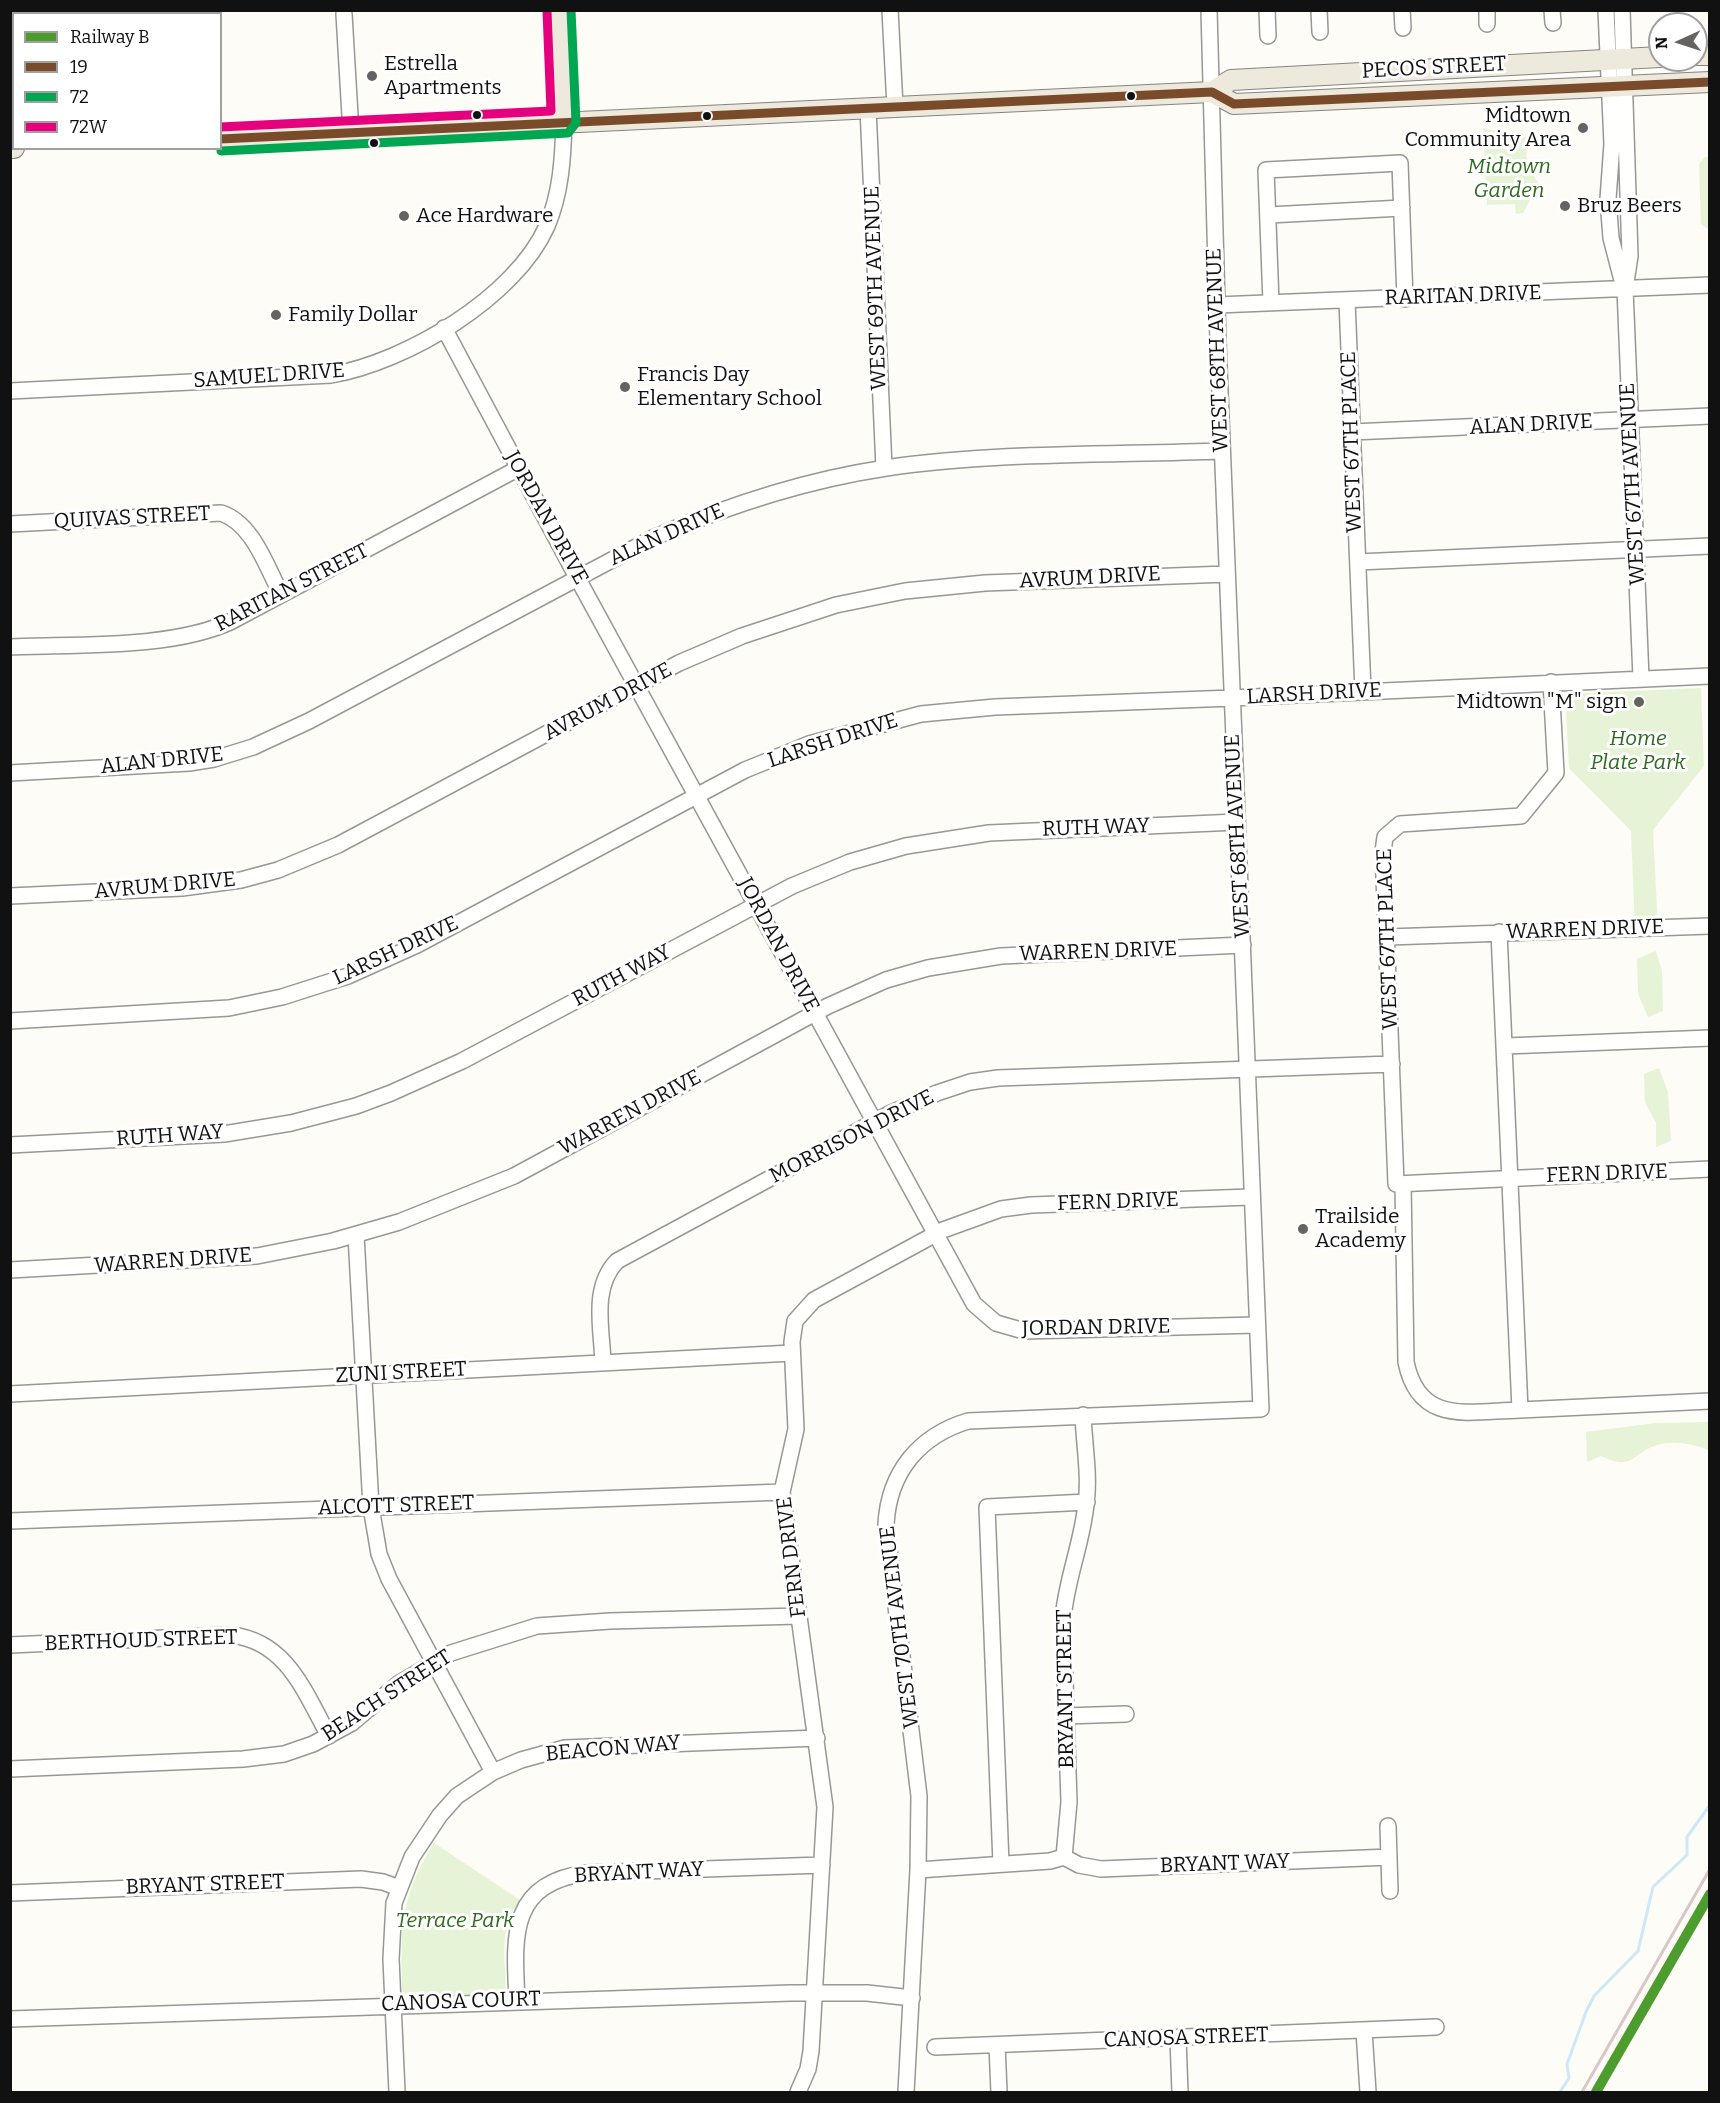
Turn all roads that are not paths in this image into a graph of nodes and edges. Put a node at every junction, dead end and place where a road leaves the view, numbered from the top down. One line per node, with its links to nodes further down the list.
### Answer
1 (559, 10): 20 (main road)
2 (890, 10): 18 (street)
3 (1209, 10): 17 (street, WEST 68TH AVENUE)
4 (1267, 10): 12 (street)
5 (1319, 10): 11 (street)
6 (1402, 10): 10 (street)
7 (1606, 10): 14 (street, WEST 67TH AVENUE)
8 (1622, 10): 14 (street, WEST 67TH AVENUE)
9 (344, 14): 21 (street)
10 (1403, 28)
11 (1320, 32)
12 (1268, 36)
13 (1648, 58): 14 (main road, PECOS STREET)
14 (1616, 59): 16 (street, WEST 67TH AVENUE); 17 (main road, PECOS STREET)
15 (1710, 82): 16 (main road, PECOS STREET)
16 (1617, 87): 17 (main road, PECOS STREET); 26 (street, WEST 67TH AVENUE)
17 (1212, 92): 18 (main road, PECOS STREET); 30 (street, WEST 68TH AVENUE)
18 (895, 107): 19 (main road, PECOS STREET)
19 (868, 108): 20 (main road, PECOS STREET); 38 (street, WEST 69TH AVENUE)
20 (564, 122): 21 (main road, PECOS STREET); 31 (street, SAMUEL DRIVE)
21 (351, 133): 22 (main road, PECOS STREET)
22 (222, 139)
23 (1402, 208): 24 (street); 24 (street); 27 (street)
24 (1269, 215): 29 (street)
25 (1710, 285): 26 (street, RARITAN DRIVE)
26 (1625, 289): 27 (street, RARITAN DRIVE); 34 (street, WEST 67TH AVENUE)
27 (1405, 299): 28 (street, RARITAN DRIVE)
28 (1347, 301): 29 (street, RARITAN DRIVE); 35 (street, WEST 67TH PLACE)
29 (1271, 303): 30 (street, RARITAN DRIVE)
30 (1216, 305): 36 (street, WEST 68TH AVENUE)
31 (444, 328): 32 (street, SAMUEL DRIVE); 37 (street, JORDAN DRIVE)
32 (10, 391)
33 (1710, 417): 34 (street, ALAN DRIVE)
34 (1630, 420): 35 (street, ALAN DRIVE); 41 (street, WEST 67TH AVENUE)
35 (1352, 432): 42 (street, WEST 67TH PLACE)
36 (1222, 451): 38 (street, ALAN DRIVE); 43 (street, WEST 68TH AVENUE)
37 (519, 468): 44 (street, JORDAN DRIVE); 45 (street, RARITAN STREET)
38 (884, 468): 44 (street, ALAN DRIVE)
39 (10, 524): 45 (street, QUIVAS STREET)
40 (1710, 546): 41 (street)
41 (1637, 550): 42 (street); 48 (street, WEST 67TH AVENUE)
42 (1358, 562): 51 (street, WEST 67TH PLACE)
43 (1227, 574): 50 (street, AVRUM DRIVE); 52 (street, WEST 68TH AVENUE)
44 (578, 577): 50 (street, JORDAN DRIVE); 53 (street, ALAN DRIVE)
45 (281, 594): 46 (street, RARITAN STREET)
46 (10, 647)
47 (1710, 676): 48 (street, LARSH DRIVE)
48 (1641, 678): 49 (street, LARSH DRIVE)
49 (1551, 682): 51 (street, LARSH DRIVE); 60 (street, WEST 67TH PLACE)
50 (637, 685): 54 (street, JORDAN DRIVE); 56 (street, AVRUM DRIVE)
51 (1363, 691): 52 (street, LARSH DRIVE)
52 (1232, 698): 54 (street, LARSH DRIVE); 55 (street, WEST 68TH AVENUE)
53 (10, 773)
54 (697, 795): 57 (street, JORDAN DRIVE); 63 (street, LARSH DRIVE)
55 (1238, 822): 57 (street, RUTH WAY); 61 (street, WEST 68TH AVENUE)
56 (10, 896)
57 (756, 904): 62 (street, JORDAN DRIVE); 69 (street, RUTH WAY)
58 (1710, 926): 59 (street, WARREN DRIVE)
59 (1499, 932): 60 (street, WARREN DRIVE); 65 (street)
60 (1388, 937): 66 (street, WEST 67TH PLACE)
61 (1243, 945): 62 (street, WARREN DRIVE); 67 (street, WEST 68TH AVENUE)
62 (814, 1014): 68 (street, JORDAN DRIVE); 75 (street, WARREN DRIVE)
63 (10, 1022)
64 (1710, 1038): 65 (street)
65 (1506, 1046): 71 (street)
66 (1392, 1064): 67 (street, MORRISON DRIVE); 72 (street, WEST 67TH PLACE)
67 (1248, 1071): 68 (street, MORRISON DRIVE); 73 (street, WEST 68TH AVENUE)
68 (874, 1124): 74 (street, JORDAN DRIVE); 79 (street, MORRISON DRIVE)
69 (10, 1145)
70 (1710, 1169): 71 (street, FERN DRIVE)
71 (1511, 1178): 72 (street, FERN DRIVE); 84 (street)
72 (1400, 1184): 84 (street, WEST 67TH PLACE)
73 (1250, 1197): 74 (street, FERN DRIVE); 77 (street, WEST 68TH AVENUE)
74 (934, 1234): 77 (street, JORDAN DRIVE); 78 (street, FERN DRIVE)
75 (356, 1235): 76 (street, WARREN DRIVE); 80 (street)
76 (10, 1270)
77 (1256, 1325): 83 (street, WEST 68TH AVENUE)
78 (792, 1353): 79 (street, ZUNI STREET); 86 (street, FERN DRIVE)
79 (603, 1363): 80 (street, ZUNI STREET)
80 (365, 1375): 81 (street, ZUNI STREET); 88 (street)
81 (10, 1394)
82 (1710, 1401): 84 (street, WEST 67TH PLACE)
83 (1261, 1409): 85 (street, WEST 70TH AVENUE)
84 (1520, 1410)
85 (1083, 1415): 87 (street, BRYANT STREET); 104 (street, WEST 70TH AVENUE)
86 (782, 1492): 88 (street, ALCOTT STREET); 90 (street, FERN DRIVE)
87 (1087, 1503): 94 (street, BRYANT STREET); 102 (street)
88 (371, 1506): 89 (street, ALCOTT STREET); 92 (street)
89 (10, 1521)
90 (799, 1616): 92 (street, BEACH STREET); 96 (street, FERN DRIVE)
91 (10, 1645): 95 (street, BERTHOUD STREET)
92 (433, 1662): 95 (street, BEACH STREET); 98 (street)
93 (1126, 1714): 94 (street)
94 (1065, 1716): 100 (street, BRYANT STREET)
95 (329, 1736): 97 (street, BEACH STREET)
96 (817, 1738): 98 (street, BEACON WAY); 103 (street, FERN DRIVE)
97 (10, 1768)
98 (493, 1772): 105 (street, BEACON WAY)
99 (1388, 1826): 101 (street)
100 (1064, 1857): 101 (street, BRYANT WAY); 102 (street)
101 (1389, 1857): 106 (street)
102 (1001, 1864): 104 (street)
103 (822, 1865): 108 (street, FERN DRIVE); 110 (street, BRYANT WAY)
104 (918, 1870): 109 (street, WEST 70TH AVENUE)
105 (399, 1888): 107 (street, BRYANT STREET); 111 (street, BEACON WAY)
106 (1390, 1891)
107 (10, 1893)
108 (813, 1992): 109 (street, CANOSA COURT); 110 (street, CANOSA COURT); 119 (street, FERN DRIVE)
109 (912, 1998): 120 (street, WEST 70TH AVENUE)
110 (517, 2000): 111 (street, CANOSA COURT)
111 (393, 2005): 112 (street, CANOSA COURT); 118 (street, BEACON WAY)
112 (10, 2019)
113 (1436, 2027): 114 (street, CANOSA STREET)
114 (1364, 2031): 115 (street, CANOSA STREET); 123 (street)
115 (1178, 2039): 116 (street, CANOSA STREET); 122 (street)
116 (997, 2045): 117 (street, CANOSA STREET); 121 (street)
117 (935, 2047)
118 (397, 2092)
119 (798, 2092)
120 (906, 2092)
121 (999, 2092)
122 (1180, 2092)
123 (1368, 2092)

